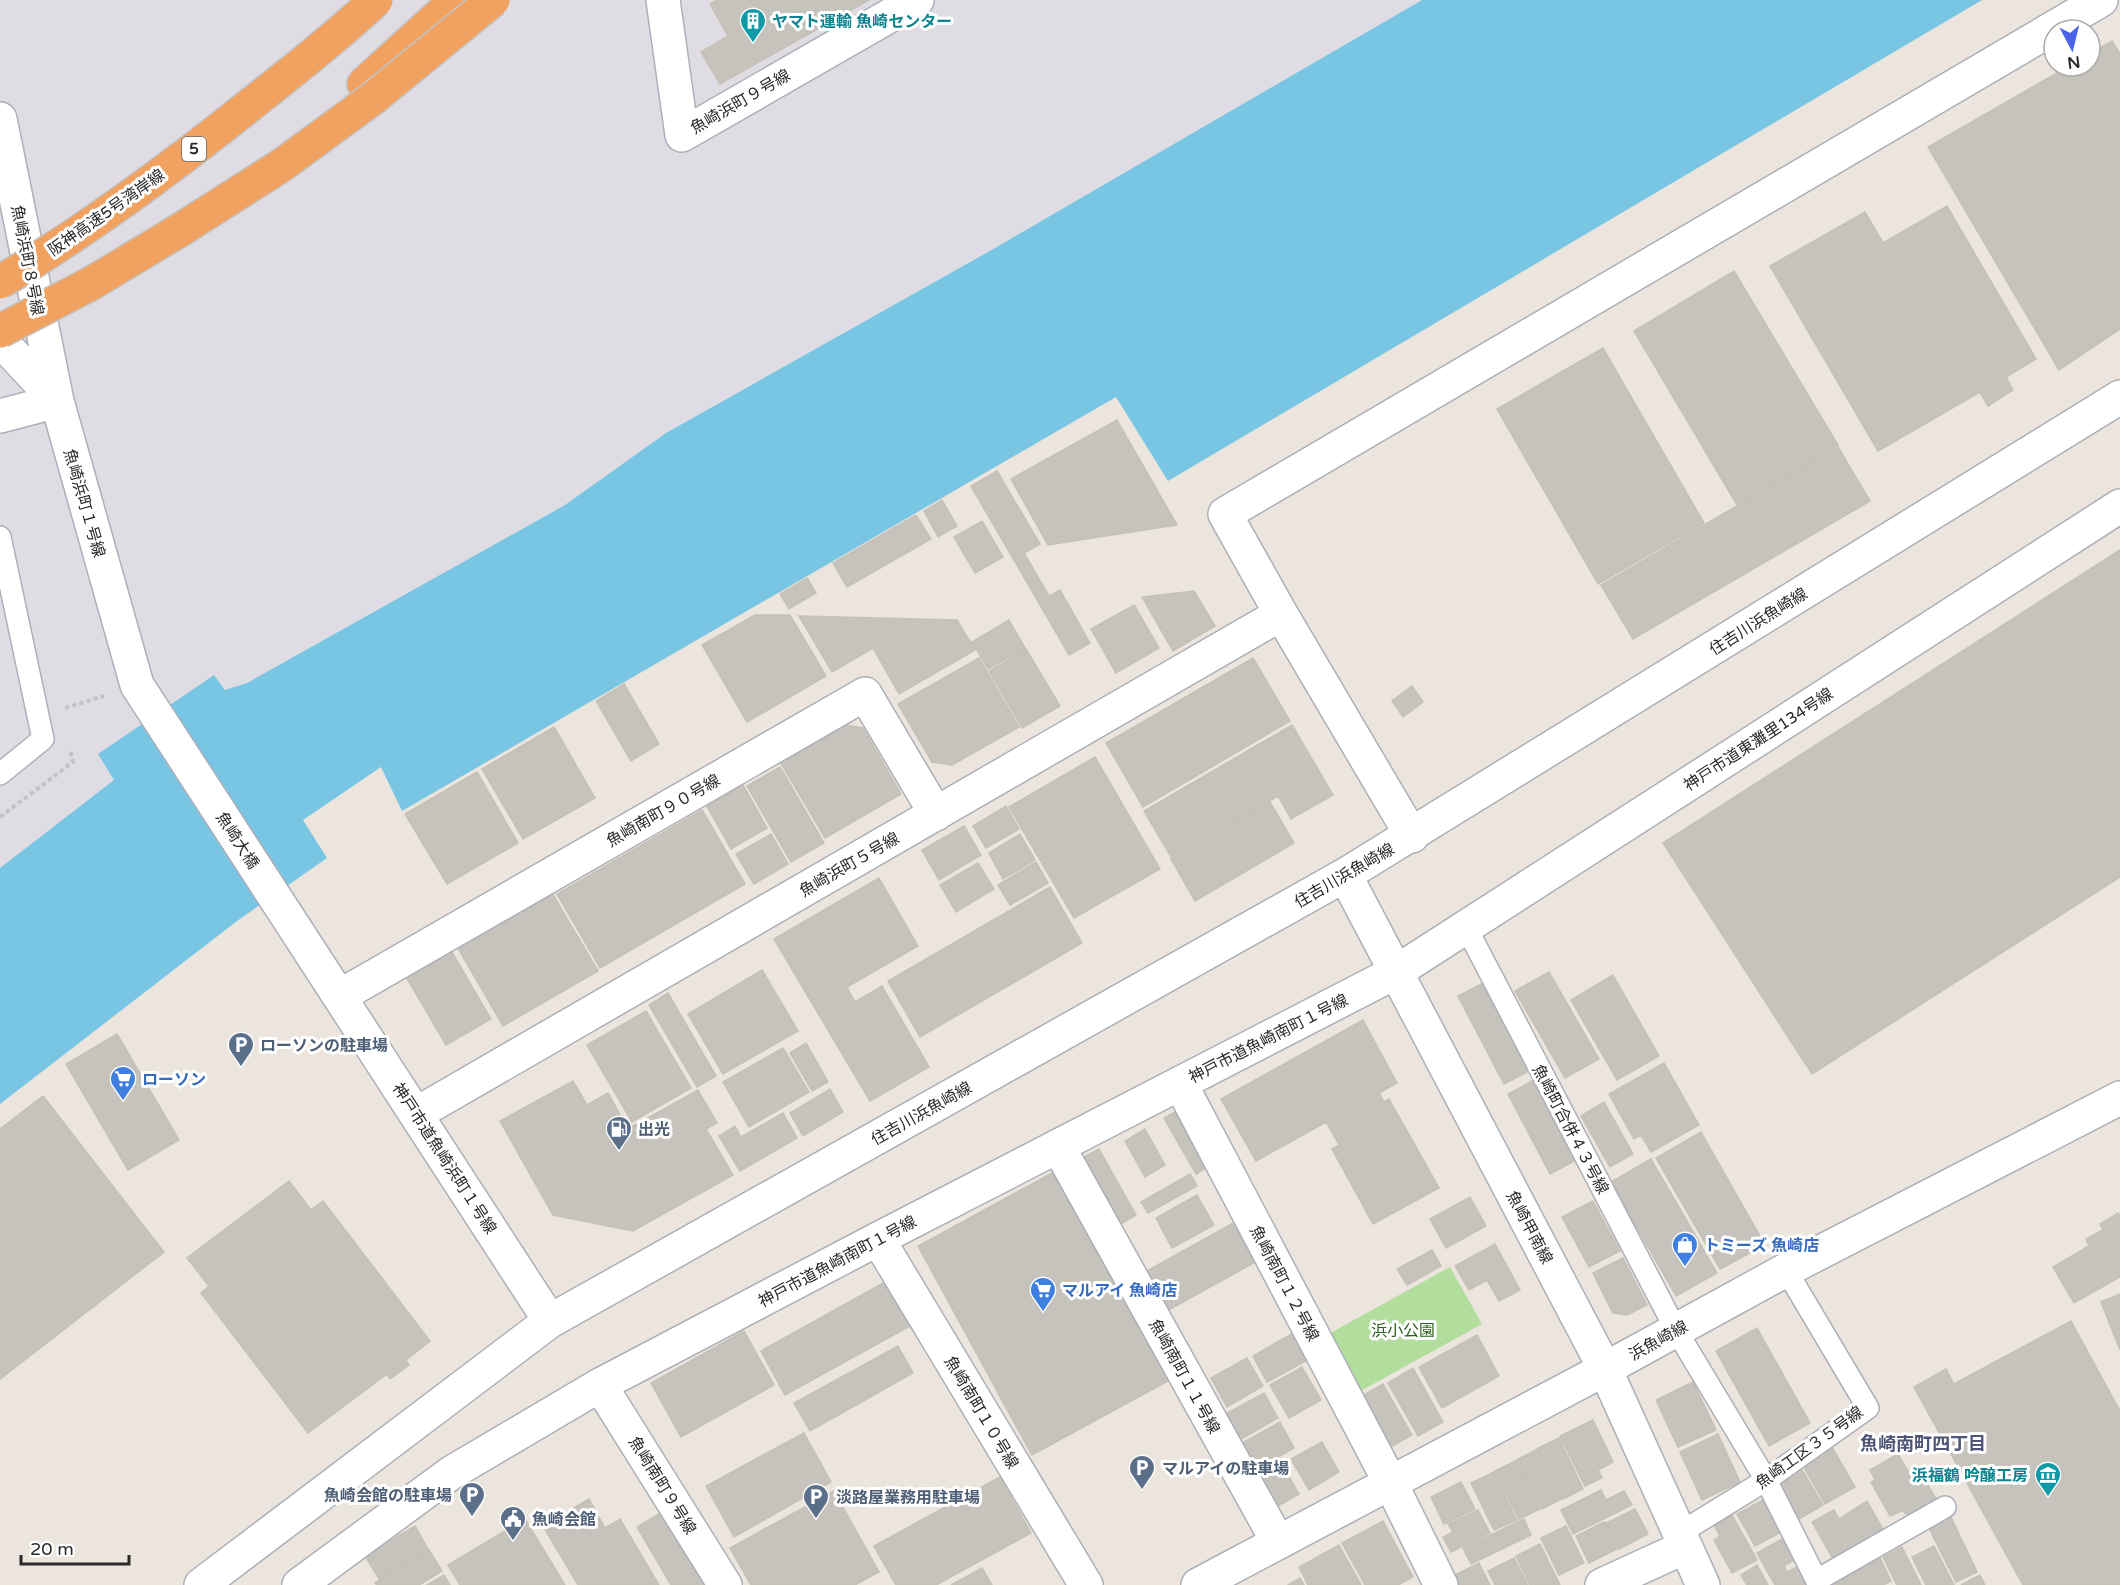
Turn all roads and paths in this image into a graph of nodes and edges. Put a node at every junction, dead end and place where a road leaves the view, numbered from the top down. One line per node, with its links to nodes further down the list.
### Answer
1 (344, 0): 12 (highway, 阪神高速5号湾岸線 / 5)
2 (376, 0): 13 (highway, 阪神高速5号湾岸線 / 5, bridge)
3 (456, 0): 10 (highway)
4 (466, 0): 10 (highway)
5 (477, 0): 10 (highway, bridge)
6 (493, 0): 10 (highway, bridge)
7 (663, 0): 8 (street, 魚崎浜町９号線)
8 (917, 0)
9 (2101, 0): 22 (street)
10 (368, 91): 14 (highway); 15 (highway, bridge)
11 (0, 119): 18 (street, 魚崎浜町８号線)
12 (0, 256)
13 (0, 282)
14 (0, 313)
15 (0, 331)
16 (0, 340): 18 (street, 魚崎浜町１号線)
17 (2120, 397): 26 (street, 住吉川浜魚崎線)
18 (57, 401): 19 (street); 23 (street, 魚崎浜町１号線)
19 (0, 416)
20 (2120, 506): 28 (street, 神戸市道東灘里134号線)
21 (0, 537): 24 (lane)
22 (1281, 614): 25 (street, 魚崎浜町５号線); 26 (street)
23 (137, 685): 30 (street, 魚崎大橋)
24 (0, 774)
25 (936, 814): 30 (street, 魚崎南町９０号線); 33 (street, 魚崎浜町５号線)
26 (1412, 836): 27 (street, 住吉川浜魚崎線)
27 (1345, 875): 29 (street, 魚崎甲南線); 37 (street, 住吉川浜魚崎線)
28 (1466, 927): 29 (street, 神戸市道東灘里134号線); 38 (lane, 魚崎町合併４３号線)
29 (1396, 972): 31 (street, 神戸市道魚崎南町１号線); 39 (street, 魚崎甲南線)
30 (340, 996): 33 (street, 神戸市道魚崎浜町１号線)
31 (1179, 1083): 34 (street, 神戸市道魚崎南町１号線); 42 (street, 魚崎南町１２号線)
32 (2120, 1098): 36 (street, 浜魚崎線)
33 (416, 1114): 37 (street, 神戸市道魚崎浜町１号線)
34 (1058, 1146): 35 (street, 神戸市道魚崎南町１号線); 45 (street, 魚崎南町１１号線)
35 (878, 1239): 40 (street, 神戸市道魚崎南町１号線); 50 (street, 魚崎南町１０号線)
36 (1786, 1270): 38 (street, 浜魚崎線); 41 (lane, 魚崎工区３５号線)
37 (550, 1321): 48 (street)
38 (1676, 1330): 39 (street, 浜魚崎線); 41 (lane, 魚崎町合併４３号線)
39 (1605, 1369): 42 (street, 浜魚崎線); 44 (street, 魚崎甲南線)
40 (600, 1385): 46 (street, 神戸市道魚崎南町１号線); 49 (street, 魚崎南町９号線)
41 (1766, 1480): 44 (lane, 魚崎工区３５号線); 47 (lane, 魚崎町合併４３号線)
42 (1389, 1482): 45 (street, 浜魚崎線); 52 (street, 魚崎南町１２号線)
43 (1945, 1507): 47 (lane)
44 (1682, 1540): 53 (street); 54 (street, 魚崎甲南線)
45 (1278, 1542): 51 (street, 浜魚崎線)
46 (318, 1579)
47 (1818, 1582)
48 (201, 1585)
49 (725, 1585)
50 (1086, 1585)
51 (1198, 1585)
52 (1440, 1585)
53 (1602, 1585)
54 (1703, 1585)

